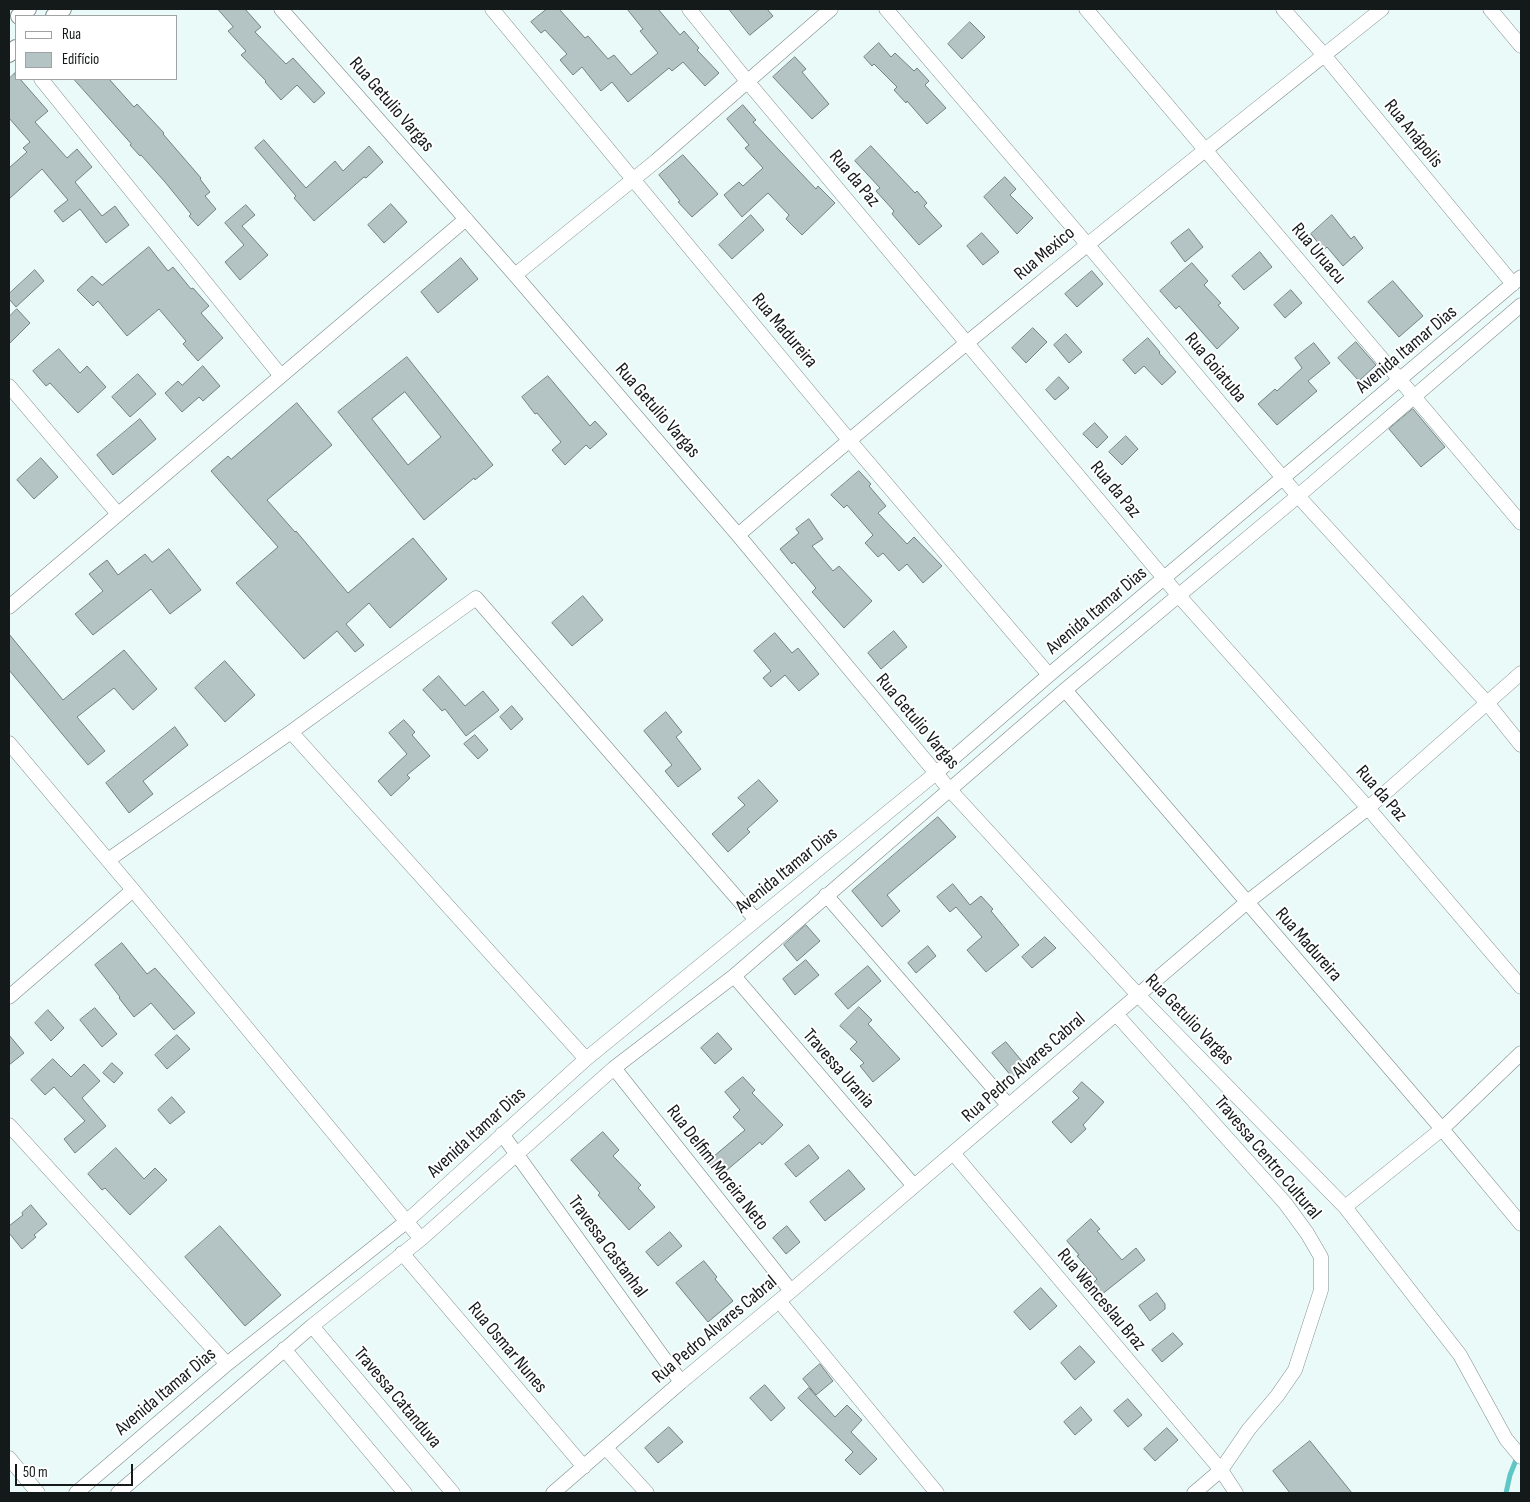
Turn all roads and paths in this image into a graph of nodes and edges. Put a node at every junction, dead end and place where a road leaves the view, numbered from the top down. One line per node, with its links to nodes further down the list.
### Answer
1 (282, 9): 16 (street, Rua Getulio Vargas)
2 (492, 9): 15 (street, Rua Madureira)
3 (689, 9): 13 (street, Rua da Paz)
4 (830, 9): 13 (street)
5 (886, 9): 17 (street, Rua Goiatuba)
6 (1086, 9): 14 (street, Rua Uruacu)
7 (1283, 9): 11 (street, Rua Anápolis)
8 (1382, 9): 11 (street, Rua Mexico)
9 (1490, 9): 10 (street)
10 (1521, 46)
11 (1324, 55): 14 (street, Rua Mexico); 19 (street, Rua Anápolis)
12 (42, 80): 22 (street)
13 (748, 82): 15 (street); 21 (street, Rua da Paz)
14 (1206, 149): 17 (street, Rua Mexico); 23 (street, Rua Uruacu)
15 (633, 179): 18 (street); 26 (street, Rua Madureira)
16 (466, 219): 18 (street, Rua Getulio Vargas); 22 (street)
17 (1086, 244): 21 (street, Rua Mexico); 27 (street, Rua Goiatuba)
18 (515, 275): 31 (street, Rua Getulio Vargas)
19 (1517, 280): 23 (street, Avenida Itamar Dias)
20 (1521, 305): 25 (street, Avenida Itamar Dias)
21 (968, 343): 26 (street, Rua Mexico); 32 (street, Rua da Paz)
22 (281, 376): 29 (street)
23 (1400, 381): 25 (street, Rua Uruacu); 27 (street, Avenida Itamar Dias)
24 (9, 386): 29 (street)
25 (1414, 397): 28 (street, Avenida Itamar Dias); 30 (street, Rua Uruacu)
26 (849, 440): 31 (street, Rua Mexico); 36 (street, Rua Madureira)
27 (1283, 478): 28 (street, Rua Goiatuba); 32 (street, Avenida Itamar Dias)
28 (1298, 496): 33 (street, Avenida Itamar Dias); 38 (street, Rua Goiatuba)
29 (118, 514): 34 (street)
30 (1521, 523)
31 (738, 535): 42 (street, Rua Getulio Vargas)
32 (1164, 579): 33 (street, Rua da Paz); 36 (street, Avenida Itamar Dias)
33 (1179, 596): 37 (street, Avenida Itamar Dias); 44 (street, Rua da Paz)
34 (9, 607)
35 (1521, 673): 38 (street, Rua Pedro Alvares Cabral)
36 (1049, 675): 42 (street, Avenida Itamar Dias)
37 (1065, 690): 43 (street, Avenida Itamar Dias); 48 (street, Rua Madureira)
38 (1488, 704): 41 (street, Rua Goiatuba); 44 (street, Rua Pedro Alvares Cabral)
39 (291, 732): 45 (street); 49 (street); 56 (street)
40 (9, 743): 45 (street)
41 (1521, 745)
42 (936, 773): 43 (street, Rua Getulio Vargas); 49 (street, Avenida Itamar Dias)
43 (950, 790): 47 (street, Avenida Itamar Dias); 52 (street, Rua Getulio Vargas)
44 (1368, 808): 48 (street, Rua Pedro Alvares Cabral); 51 (street, Rua da Paz)
45 (108, 860): 46 (street)
46 (133, 890): 53 (street); 66 (street)
47 (826, 895): 50 (street, Avenida Itamar Dias); 58 (street)
48 (1246, 903): 52 (street, Rua Pedro Alvares Cabral); 60 (street, Rua Madureira)
49 (756, 920): 56 (street, Avenida Itamar Dias)
50 (734, 976): 57 (street, Avenida Itamar Dias); 64 (street, Travessa Urania)
51 (1521, 987)
52 (1138, 995): 54 (street, Rua Pedro Alvares Cabral); 65 (street, Rua Getulio Vargas)
53 (9, 997)
54 (1116, 1014): 58 (street, Rua Pedro Alvares Cabral); 80 (street, Travessa Centro Cultural)
55 (1521, 1053): 60 (street)
56 (586, 1059): 61 (street, Avenida Itamar Dias)
57 (614, 1068): 62 (street, Avenida Itamar Dias); 70 (street, Rua Delfim Moreira Neto)
58 (1008, 1105): 63 (street, Rua Pedro Alvares Cabral)
59 (9, 1125): 74 (street)
60 (1442, 1129): 65 (street); 67 (street, Rua Madureira)
61 (502, 1134): 62 (street, Travessa Castanhal); 66 (street, Avenida Itamar Dias)
62 (516, 1153): 68 (street, Avenida Itamar Dias); 75 (street, Travessa Castanhal)
63 (953, 1153): 64 (street, Rua Pedro Alvares Cabral); 80 (street, Rua Wenceslau Braz)
64 (914, 1186): 70 (street, Rua Pedro Alvares Cabral)
65 (1345, 1207): 77 (street, Rua Getulio Vargas)
66 (406, 1222): 68 (street); 74 (street, Avenida Itamar Dias)
67 (1521, 1224)
68 (420, 1240): 69 (street, Avenida Itamar Dias)
69 (402, 1253): 72 (street, Avenida Itamar Dias); 79 (street, Rua Osmar Nunes)
70 (791, 1291): 71 (street, Rua Pedro Alvares Cabral)
71 (779, 1301): 75 (street, Rua Pedro Alvares Cabral); 88 (street)
72 (312, 1326): 73 (street, Avenida Itamar Dias); 85 (street, Travessa Catanduva)
73 (284, 1349): 83 (street, Avenida Itamar Dias); 84 (street)
74 (227, 1364): 82 (street, Avenida Itamar Dias)
75 (681, 1382): 76 (street, Rua Pedro Alvares Cabral)
76 (606, 1448): 79 (street, Rua Pedro Alvares Cabral); 87 (street)
77 (1521, 1457)
78 (9, 1458): 81 (street)
79 (584, 1467): 86 (street, Rua Pedro Alvares Cabral)
80 (1221, 1470): 89 (street, Travessa Centro Cultural); 90 (street, Rua Wenceslau Braz)
81 (38, 1493)
82 (76, 1493)
83 (118, 1493)
84 (405, 1493)
85 (453, 1493)
86 (553, 1493)
87 (647, 1493)
88 (937, 1493)
89 (1194, 1493)
90 (1236, 1493)

